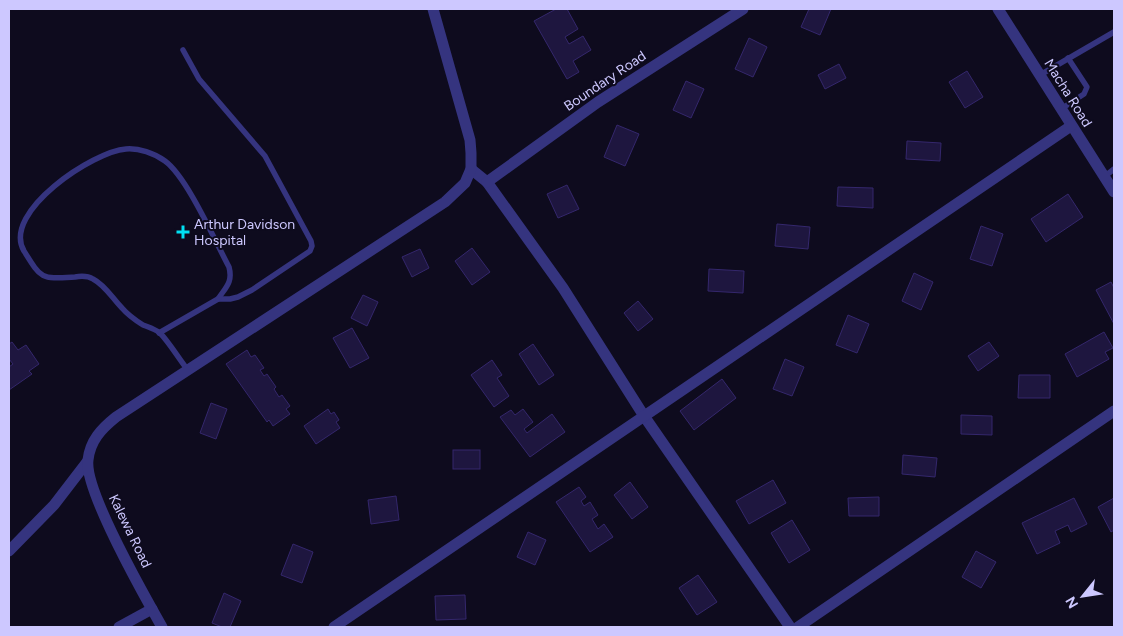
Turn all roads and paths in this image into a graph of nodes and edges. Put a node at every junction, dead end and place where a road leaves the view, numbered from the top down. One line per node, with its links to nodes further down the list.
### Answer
1 (433, 9): 10 (street)
2 (743, 9): 13 (street, Boundary Road)
3 (998, 9): 7 (street, Macha Road)
4 (1114, 32): 6 (lane)
5 (183, 50): 15 (lane)
6 (1068, 58): 7 (lane); 8 (lane)
7 (1040, 75): 8 (street, Macha Road)
8 (1061, 110): 9 (street, Macha Road)
9 (1071, 126): 12 (street, Macha Road); 19 (street)
10 (471, 168): 13 (street); 17 (street)
11 (1114, 169): 12 (lane)
12 (1104, 177): 14 (street, Macha Road)
13 (487, 182): 19 (street)
14 (1114, 192)
15 (218, 298): 16 (lane); 16 (lane)
16 (159, 333): 17 (lane)
17 (187, 369): 20 (street, Kalewa Road)
18 (1114, 412): 27 (street)
19 (644, 416): 25 (street); 26 (street)
20 (87, 462): 21 (street); 22 (street, Kalewa Road)
21 (9, 551)
22 (152, 609): 23 (street); 24 (street, Kalewa Road)
23 (119, 627)
24 (162, 627)
25 (334, 627)
26 (790, 627)
27 (798, 627)

